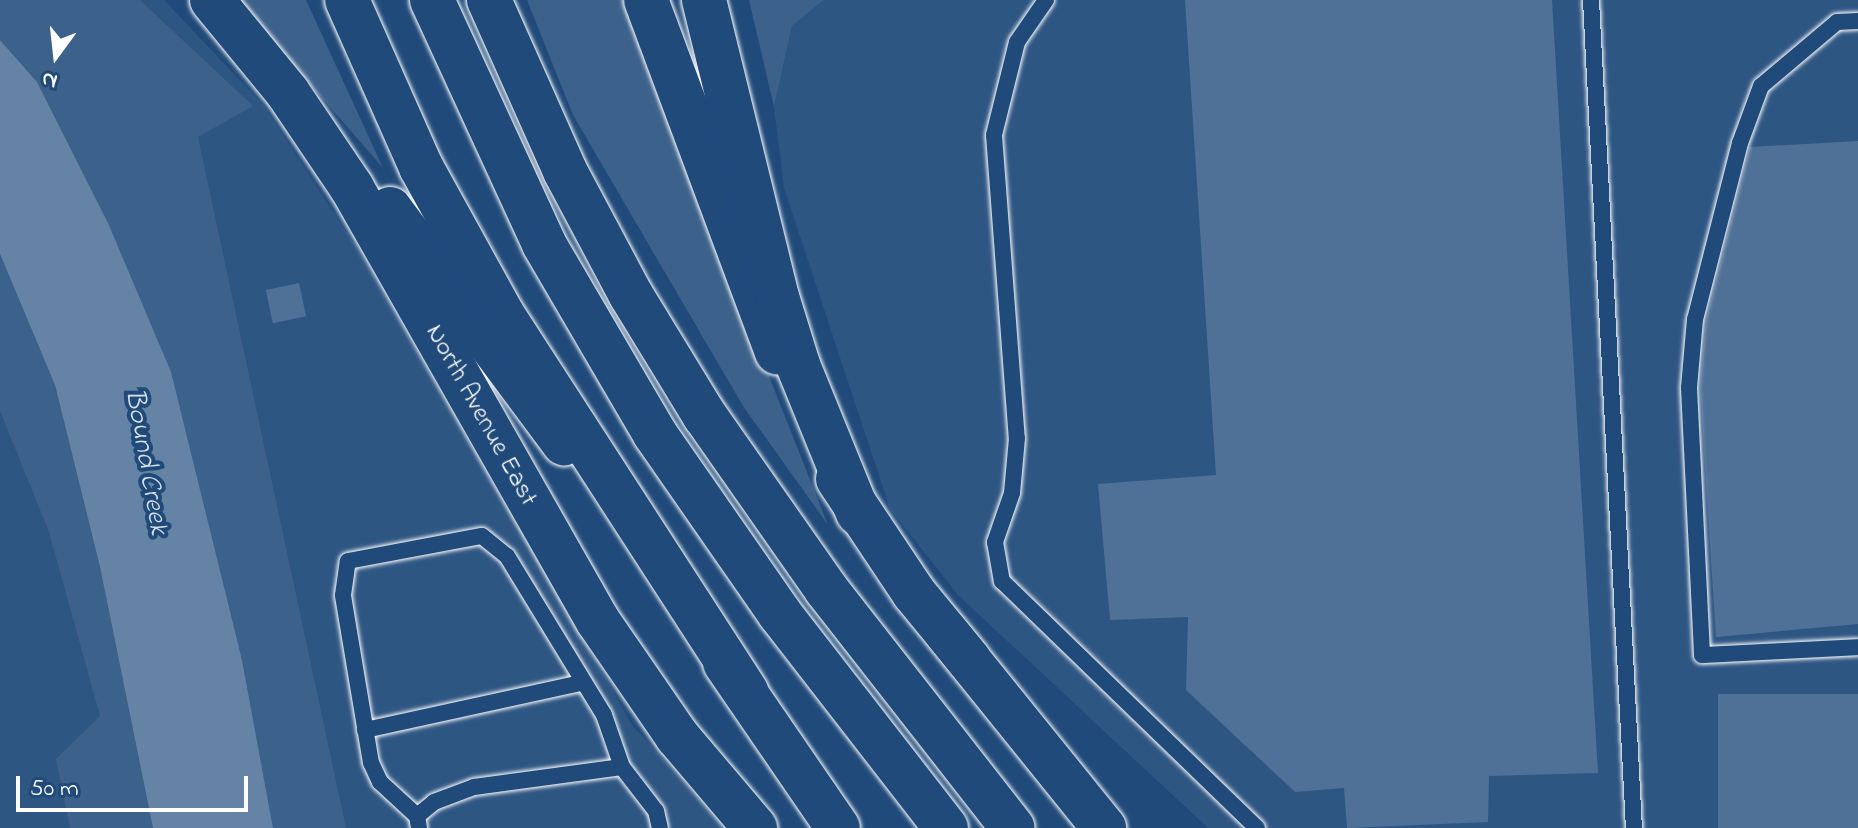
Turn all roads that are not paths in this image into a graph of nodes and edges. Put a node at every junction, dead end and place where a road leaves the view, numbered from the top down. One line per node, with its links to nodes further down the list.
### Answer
1 (212, 0): 10 (main road, North Avenue East)
2 (347, 0): 15 (main road)
3 (432, 0): 22 (main road)
4 (489, 0): 23 (main road)
5 (646, 0): 11 (main road)
6 (704, 0): 11 (main road)
7 (1046, 0): 26 (lane)
8 (1591, 0): 27 (lane)
9 (1858, 21): 13 (lane)
10 (288, 93): 15 (main road); 20 (main road, North Avenue East)
11 (858, 513): 12 (main road)
12 (946, 632): 24 (main road); 25 (main road)
13 (1858, 647)
14 (581, 683): 16 (lane); 16 (lane); 17 (lane)
15 (747, 692): 21 (main road)
16 (365, 730): 18 (lane)
17 (622, 767): 18 (lane); 19 (lane)
18 (418, 822)
19 (660, 828)
20 (755, 828)
21 (838, 828)
22 (946, 828)
23 (1013, 828)
24 (1104, 828)
25 (1126, 828)
26 (1257, 828)
27 (1634, 828)

